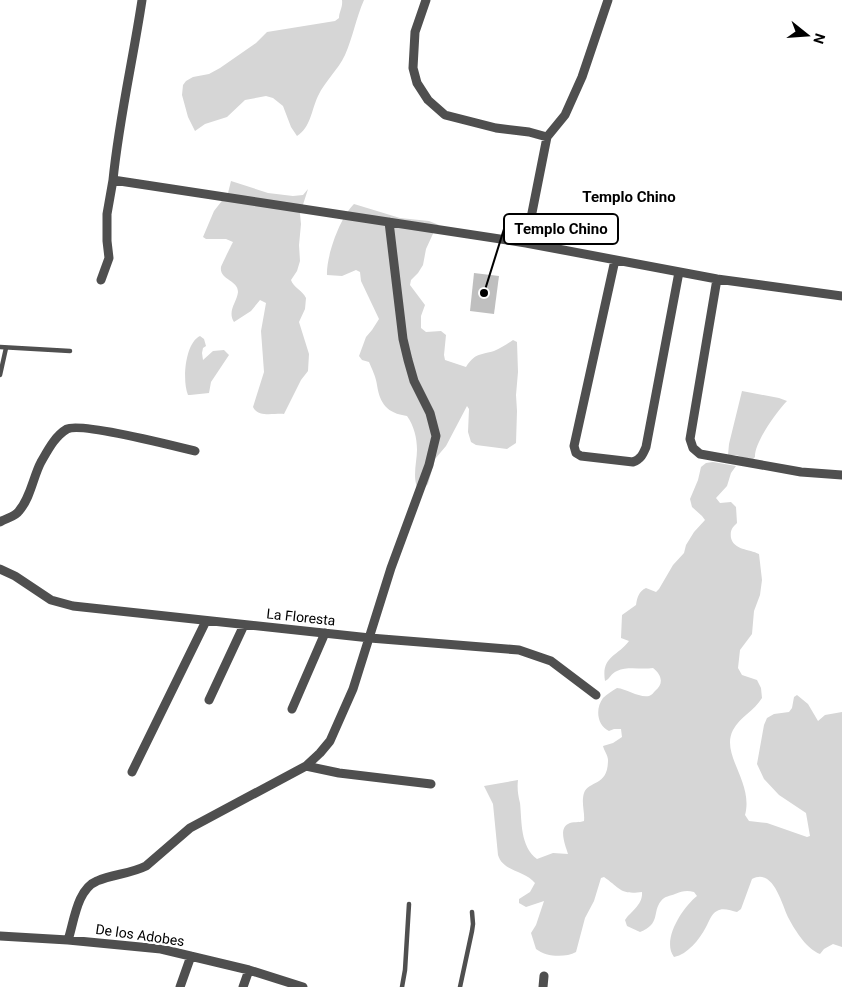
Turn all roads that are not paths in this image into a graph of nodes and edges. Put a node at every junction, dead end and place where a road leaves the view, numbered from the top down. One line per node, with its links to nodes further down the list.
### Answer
1 (142, 0): 5 (street)
2 (426, 0): 4 (street)
3 (608, 0): 4 (street)
4 (547, 137): 7 (street)
5 (113, 180): 6 (street); 11 (street)
6 (389, 222): 7 (street); 24 (street)
7 (526, 243): 8 (street)
8 (615, 260): 9 (street); 9 (street)
9 (679, 272): 10 (street)
10 (716, 278): 12 (street); 18 (street)
11 (101, 280)
12 (842, 296)
13 (0, 347): 14 (lane)
14 (6, 348): 15 (lane); 16 (lane)
15 (70, 351)
16 (0, 375)
17 (194, 451): 19 (street)
18 (842, 475)
19 (0, 522)
20 (0, 569): 21 (street, La Floresta)
21 (206, 621): 22 (street, La Floresta); 29 (street)
22 (244, 625): 23 (street, La Floresta); 26 (street)
23 (325, 633): 24 (street, La Floresta); 27 (street)
24 (370, 638): 25 (street, La Floresta); 28 (street)
25 (596, 694)
26 (209, 700)
27 (292, 709)
28 (306, 766): 30 (street); 34 (street)
29 (132, 772)
30 (431, 784)
31 (409, 904): 41 (lane)
32 (472, 912): 42 (lane)
33 (0, 936): 34 (street, De los Adobes)
34 (68, 940): 35 (street, De los Adobes)
35 (192, 956): 36 (street, De los Adobes); 38 (street)
36 (248, 970): 39 (street); 40 (street, De los Adobes)
37 (544, 976): 43 (street)
38 (180, 987)
39 (243, 987)
40 (303, 987)
41 (402, 987)
42 (460, 987)
43 (543, 987)

